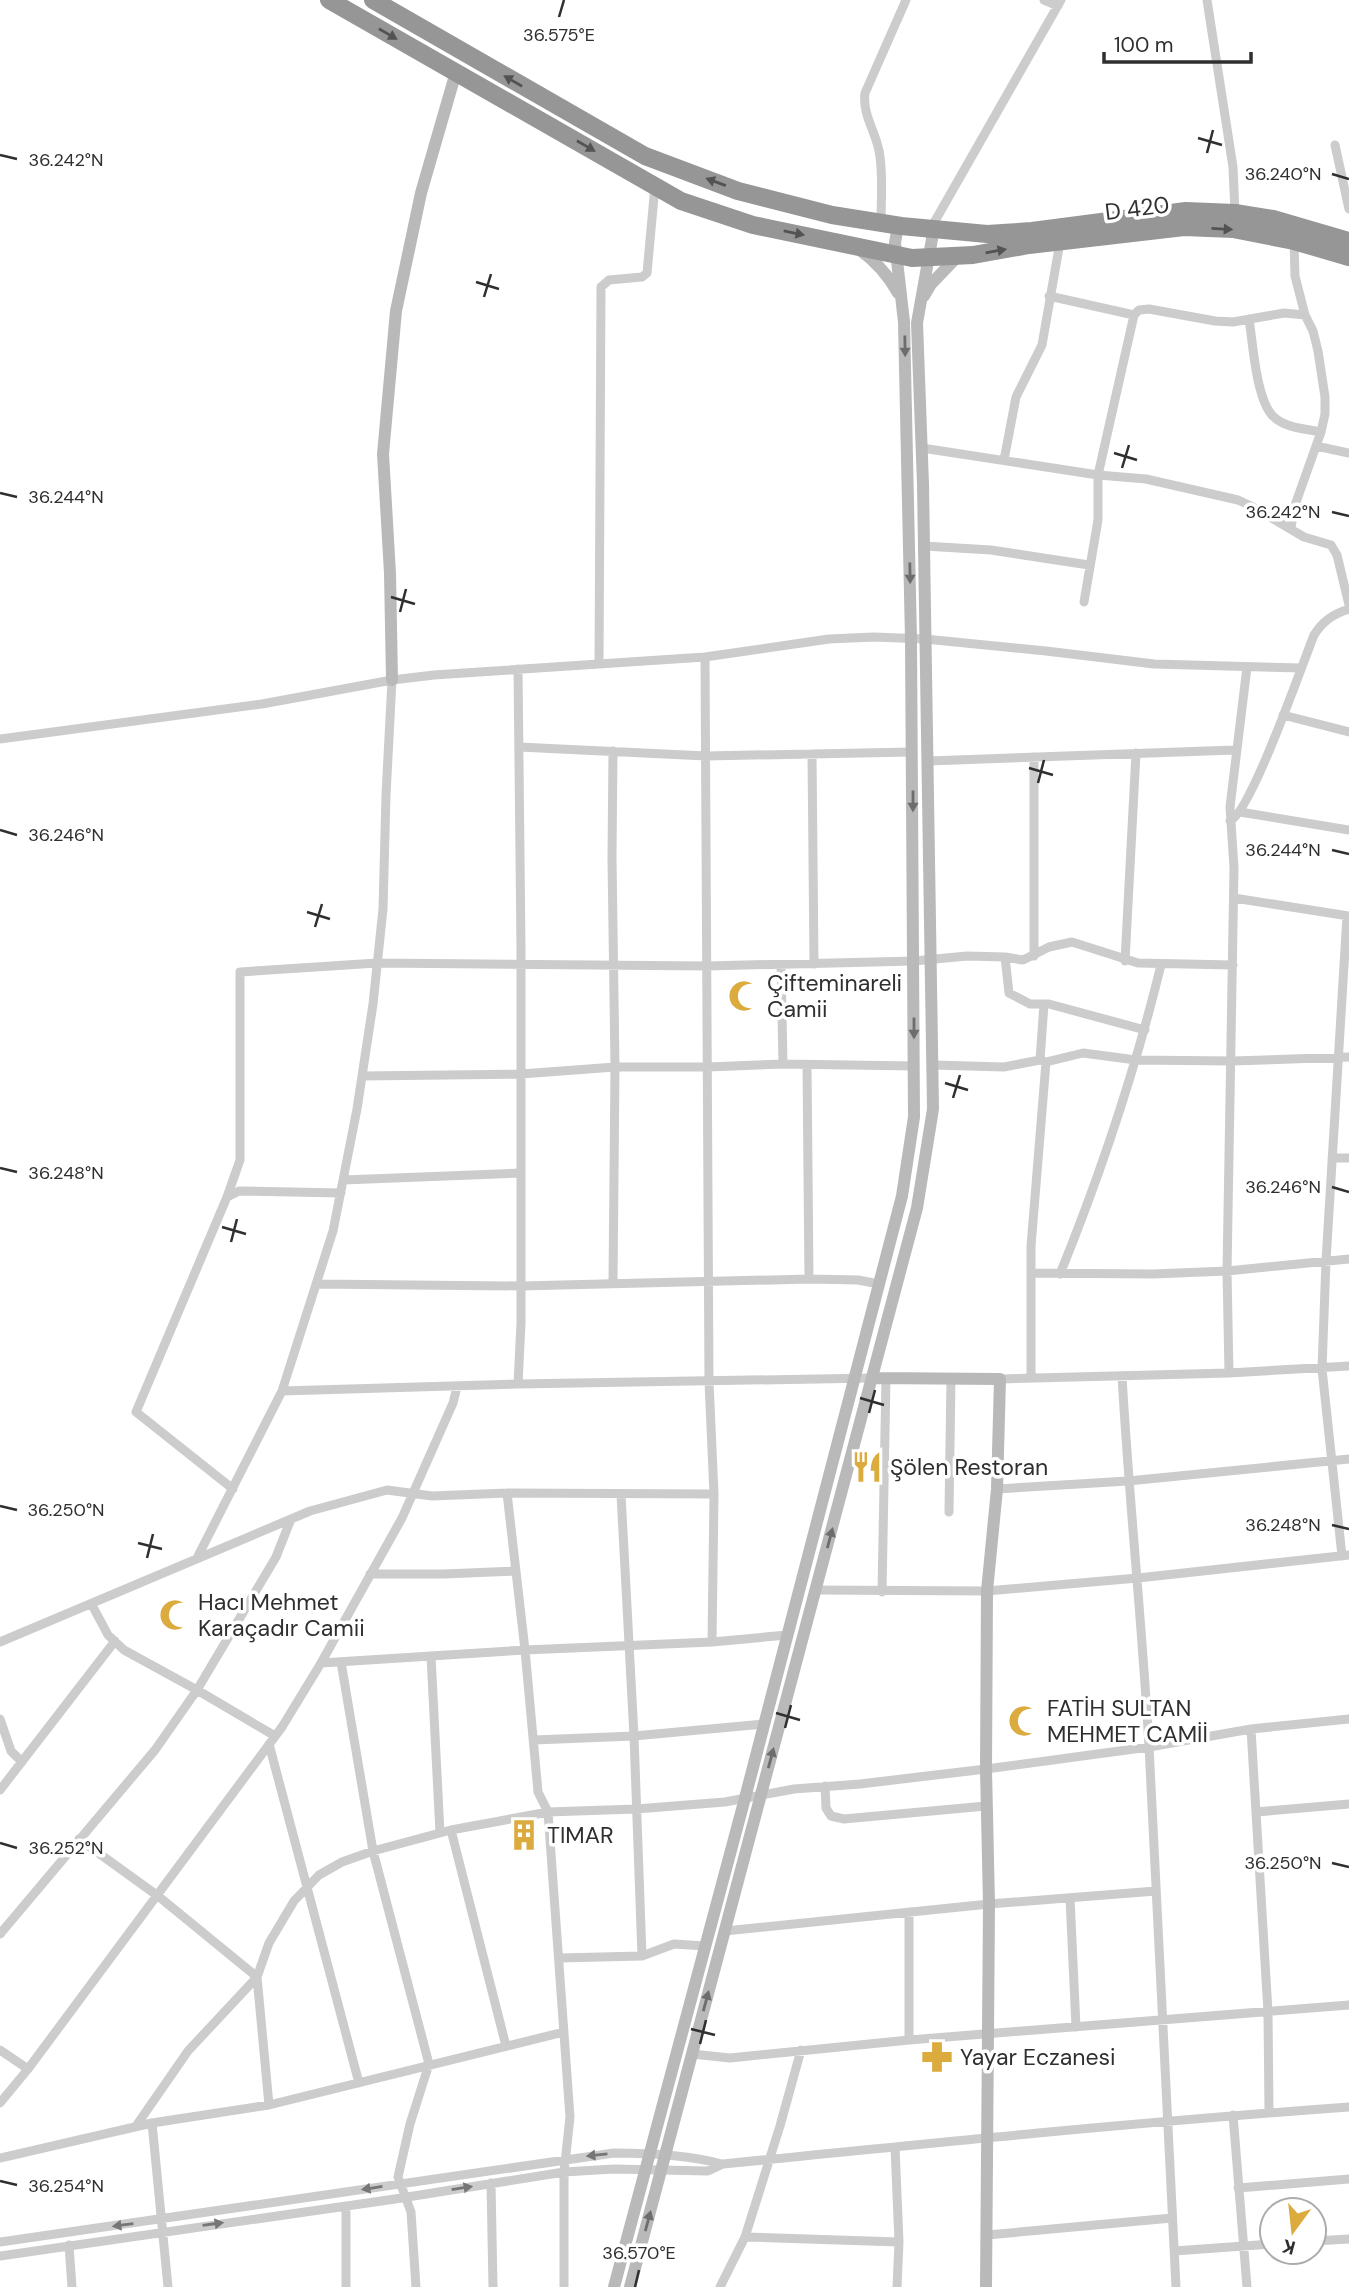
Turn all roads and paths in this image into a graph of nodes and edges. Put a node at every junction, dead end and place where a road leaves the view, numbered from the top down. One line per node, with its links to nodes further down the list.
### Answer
1 (329, 0): 7 (highway, D 420, one-way to 7)
2 (373, 0): 12 (highway, one-way to 2)
3 (906, 0): 12 (street)
4 (1044, 0): 6 (street)
5 (1207, 0): 11 (street)
6 (1060, 3): 14 (street)
7 (456, 72): 9 (highway, D 420, one-way to 9); 47 (main road)
8 (1335, 145): 10 (street)
9 (655, 186): 18 (highway, D 420, one-way to 18); 43 (street)
10 (1349, 209)
11 (1235, 213): 14 (highway); 15 (highway)
12 (881, 223): 13 (highway)
13 (901, 226): 14 (highway); 19 (main road)
14 (931, 228): 22 (main road)
15 (1349, 241)
16 (1060, 242): 17 (highway, D 420, one-way to 17); 20 (highway, D 420, one-way to 16); 23 (street)
17 (1294, 242): 21 (highway, D 420); 27 (street)
18 (850, 244): 19 (highway, D 420); 24 (main road)
19 (896, 254): 22 (highway, D 420); 24 (main road)
20 (958, 256): 22 (highway, D 420); 25 (main road)
21 (1349, 257)
22 (928, 258): 25 (main road)
23 (1049, 296): 26 (street); 33 (street)
24 (902, 300): 40 (main road, one-way to 40)
25 (920, 302): 31 (main road)
26 (1134, 315): 28 (street); 34 (street)
27 (1305, 315): 28 (street); 29 (street)
28 (1249, 319): 29 (street)
29 (1321, 432): 30 (street)
30 (1316, 446): 32 (street); 35 (street)
31 (922, 449): 33 (street); 36 (main road)
32 (1349, 453)
33 (1004, 460): 34 (street)
34 (1098, 475): 35 (street); 37 (street)
35 (1291, 528): 39 (street)
36 (924, 546): 37 (street); 41 (main road)
37 (1090, 565): 38 (street)
38 (1084, 602)
39 (1349, 607): 45 (street)
40 (911, 639): 41 (street); 42 (street); 54 (main road)
41 (925, 639): 44 (street); 59 (main road)
42 (705, 657): 43 (street); 57 (street)
43 (599, 664): 46 (street)
44 (1247, 667): 45 (street); 52 (street)
45 (1301, 668): 48 (street)
46 (518, 669): 47 (street); 51 (street)
47 (392, 680): 50 (street); 70 (street)
48 (1283, 715): 49 (street); 60 (street)
49 (1349, 732)
50 (0, 739)
51 (519, 747): 53 (street); 76 (street)
52 (1235, 750): 55 (street); 61 (street)
53 (613, 751): 57 (street); 71 (street)
54 (912, 752): 56 (street); 68 (main road, one-way to 68)
55 (1136, 753): 58 (street); 69 (street)
56 (812, 754): 57 (street); 72 (street)
57 (706, 755): 77 (street)
58 (1034, 757): 59 (street); 65 (street)
59 (928, 761): 67 (main road)
60 (1240, 812): 61 (street); 62 (street)
61 (1230, 821): 63 (street)
62 (1349, 830)
63 (1234, 898): 64 (street); 75 (street)
64 (1348, 916): 80 (street)
65 (1034, 956): 66 (street); 69 (street)
66 (1005, 957): 67 (street); 78 (street)
67 (930, 958): 68 (street); 87 (main road)
68 (914, 961): 72 (street); 89 (main road, one-way to 89)
69 (1125, 961): 74 (street)
70 (377, 963): 76 (street); 92 (street); 98 (street)
71 (615, 964): 76 (street); 77 (street); 88 (street)
72 (814, 964): 73 (street)
73 (781, 965): 77 (street); 85 (street)
74 (1161, 965): 75 (street); 79 (street)
75 (1233, 965): 84 (street)
76 (521, 966): 91 (street)
77 (707, 966): 90 (street)
78 (1044, 1004): 79 (street); 83 (street)
79 (1145, 1030): 82 (street)
80 (1338, 1056): 81 (street); 84 (street); 93 (street)
81 (1349, 1057)
82 (1136, 1060): 83 (street); 84 (street); 103 (street)
83 (1043, 1061): 87 (street); 102 (street)
84 (1232, 1061): 101 (street)
85 (782, 1064): 86 (street); 90 (street)
86 (807, 1065): 89 (street); 104 (street)
87 (933, 1065): 114 (main road)
88 (615, 1066): 90 (street); 91 (street); 106 (street)
89 (914, 1066): 108 (main road)
90 (708, 1067): 105 (street)
91 (521, 1074): 92 (street); 95 (street)
92 (362, 1076): 96 (street)
93 (1332, 1158): 94 (street); 100 (street)
94 (1349, 1158)
95 (521, 1172): 96 (street); 109 (street)
96 (343, 1180): 97 (street)
97 (341, 1193): 98 (street); 107 (street)
98 (227, 1197): 126 (street)
99 (1349, 1259): 100 (street)
100 (1326, 1261): 101 (street); 111 (street)
101 (1227, 1271): 103 (street); 112 (street)
102 (1031, 1273): 103 (street); 115 (street)
103 (1060, 1274)
104 (810, 1279): 105 (street); 108 (street)
105 (709, 1280): 106 (street); 119 (street)
106 (613, 1283): 109 (street)
107 (317, 1284): 109 (street); 122 (street)
108 (879, 1284): 116 (main road)
109 (521, 1286): 120 (street)
110 (1349, 1366): 111 (street)
111 (1322, 1369): 112 (street); 124 (street)
112 (1229, 1373): 113 (street)
113 (1122, 1376): 115 (street); 125 (street)
114 (879, 1378): 116 (street); 117 (main road); 139 (main road, one-way to 114); 141 (street)
115 (1031, 1378): 118 (street)
116 (854, 1379): 119 (street); 143 (main road)
117 (951, 1379): 118 (main road); 132 (street)
118 (1000, 1379): 127 (main road)
119 (709, 1382): 120 (street); 130 (street)
120 (518, 1384): 121 (street)
121 (457, 1387): 122 (street); 129 (street)
122 (282, 1391): 126 (street)
123 (1349, 1459): 124 (street)
124 (1332, 1461): 125 (street); 134 (street)
125 (1128, 1482): 127 (street); 138 (street)
126 (233, 1489): 135 (street)
127 (997, 1489): 140 (main road)
128 (507, 1493): 129 (street); 131 (street); 136 (street)
129 (412, 1494): 133 (street); 137 (street)
130 (714, 1494): 131 (street); 146 (street)
131 (621, 1495): 147 (street)
132 (949, 1512)
133 (291, 1519): 135 (street); 152 (street)
134 (1345, 1555): 138 (street)
135 (197, 1558): 142 (street)
136 (515, 1571): 137 (street); 148 (street)
137 (370, 1574): 151 (street)
138 (1138, 1578): 140 (street); 160 (street)
139 (816, 1590): 141 (street); 165 (main road, one-way to 139)
140 (987, 1591): 141 (street); 162 (main road)
141 (882, 1592)
142 (92, 1605): 144 (street); 145 (street)
143 (788, 1635): 146 (street); 155 (main road)
144 (115, 1641): 152 (street); 161 (street)
145 (0, 1642)
146 (712, 1642): 147 (street)
147 (629, 1646): 148 (street); 157 (street)
148 (525, 1650): 149 (street); 159 (street)
149 (431, 1656): 150 (street); 173 (street)
150 (341, 1662): 151 (street); 175 (street)
151 (321, 1663): 158 (street)
152 (197, 1690): 158 (street); 174 (street)
153 (0, 1719): 161 (street)
154 (1349, 1719): 156 (street)
155 (764, 1724): 157 (street); 166 (main road)
156 (1251, 1730): 160 (street); 171 (street)
157 (634, 1736): 159 (street); 169 (street)
158 (272, 1740): 176 (street); 178 (street)
159 (534, 1740): 170 (street)
160 (1149, 1747): 162 (street); 177 (street)
161 (22, 1762): 164 (street)
162 (986, 1769): 163 (street); 168 (main road)
163 (825, 1786): 165 (street); 168 (street)
164 (0, 1790)
165 (761, 1794): 166 (street); 182 (main road)
166 (745, 1798): 169 (street); 184 (main road)
167 (1349, 1804): 171 (street)
168 (986, 1806): 180 (main road)
169 (636, 1809): 170 (street); 185 (street)
170 (548, 1812): 172 (street); 186 (street)
171 (1256, 1812): 189 (street)
172 (451, 1830): 173 (street); 195 (street)
173 (440, 1833): 175 (street)
174 (79, 1839): 178 (street); 183 (street)
175 (373, 1851): 176 (street); 199 (street)
176 (306, 1887): 187 (street); 201 (street)
177 (1156, 1891): 179 (street); 190 (street)
178 (158, 1896): 187 (street); 200 (street)
179 (1070, 1898): 180 (street); 191 (street)
180 (989, 1904): 181 (street); 193 (main road)
181 (909, 1912): 182 (street); 194 (street)
182 (725, 1931): 198 (main road, one-way to 182)
183 (0, 1934)
184 (705, 1946): 185 (street); 212 (main road)
185 (642, 1955): 186 (street)
186 (559, 1958): 192 (street)
187 (257, 1977): 203 (street); 209 (street)
188 (1349, 2005): 189 (street)
189 (1268, 2012): 190 (street); 205 (street)
190 (1162, 2021): 191 (street); 207 (street)
191 (1076, 2027): 193 (street)
192 (564, 2032): 195 (street); 215 (street)
193 (988, 2034): 194 (street); 210 (main road)
194 (909, 2040): 197 (street)
195 (506, 2046): 199 (street)
196 (0, 2050): 200 (street)
197 (801, 2050): 198 (street); 216 (street)
198 (692, 2054): 213 (main road)
199 (429, 2064): 201 (street); 223 (street)
200 (28, 2069): 202 (street)
201 (359, 2083): 203 (street)
202 (0, 2103)
203 (269, 2105): 208 (street)
204 (1349, 2107): 205 (street)
205 (1269, 2113): 206 (street)
206 (1233, 2115): 207 (street); 224 (street)
207 (1166, 2120): 210 (street); 227 (street)
208 (152, 2123): 209 (street); 228 (street)
209 (136, 2126): 214 (street)
210 (987, 2136): 211 (street); 230 (main road)
211 (895, 2147): 216 (street); 235 (street)
212 (649, 2154): 213 (street); 215 (street, one-way to 215); 218 (main road)
213 (665, 2156): 217 (street); 219 (main road)
214 (0, 2158)
215 (566, 2158): 220 (street); 223 (street)
216 (770, 2159): 217 (street); 231 (street)
217 (723, 2164): 219 (street)
218 (646, 2169): 219 (street); 220 (street); 247 (main road)
219 (661, 2170): 248 (main road, one-way to 219)
220 (564, 2172): 222 (street); 246 (street)
221 (1349, 2179): 224 (street)
222 (491, 2183): 225 (street, one-way to 222); 245 (street)
223 (399, 2184): 225 (street); 228 (street, one-way to 228)
224 (1238, 2189): 238 (street)
225 (405, 2197): 226 (street); 244 (street)
226 (346, 2206): 229 (street, one-way to 226); 243 (street)
227 (1172, 2218): 230 (street); 239 (street)
228 (161, 2220): 229 (street); 234 (street, one-way to 234)
229 (162, 2231): 236 (street); 242 (street)
230 (987, 2235): 251 (main road)
231 (745, 2237): 235 (street); 249 (street)
232 (1349, 2239): 233 (street)
233 (1328, 2240)
234 (0, 2242)
235 (899, 2242): 250 (street)
236 (69, 2245): 240 (street); 241 (street)
237 (1258, 2245): 238 (street)
238 (1243, 2246): 239 (street); 253 (street)
239 (1174, 2250): 252 (street)
240 (0, 2256)
241 (72, 2287)
242 (168, 2287)
243 (346, 2287)
244 (416, 2287)
245 (493, 2287)
246 (564, 2287)
247 (614, 2287)
248 (630, 2287)
249 (720, 2287)
250 (897, 2287)
251 (986, 2287)
252 (1176, 2287)
253 (1247, 2287)

